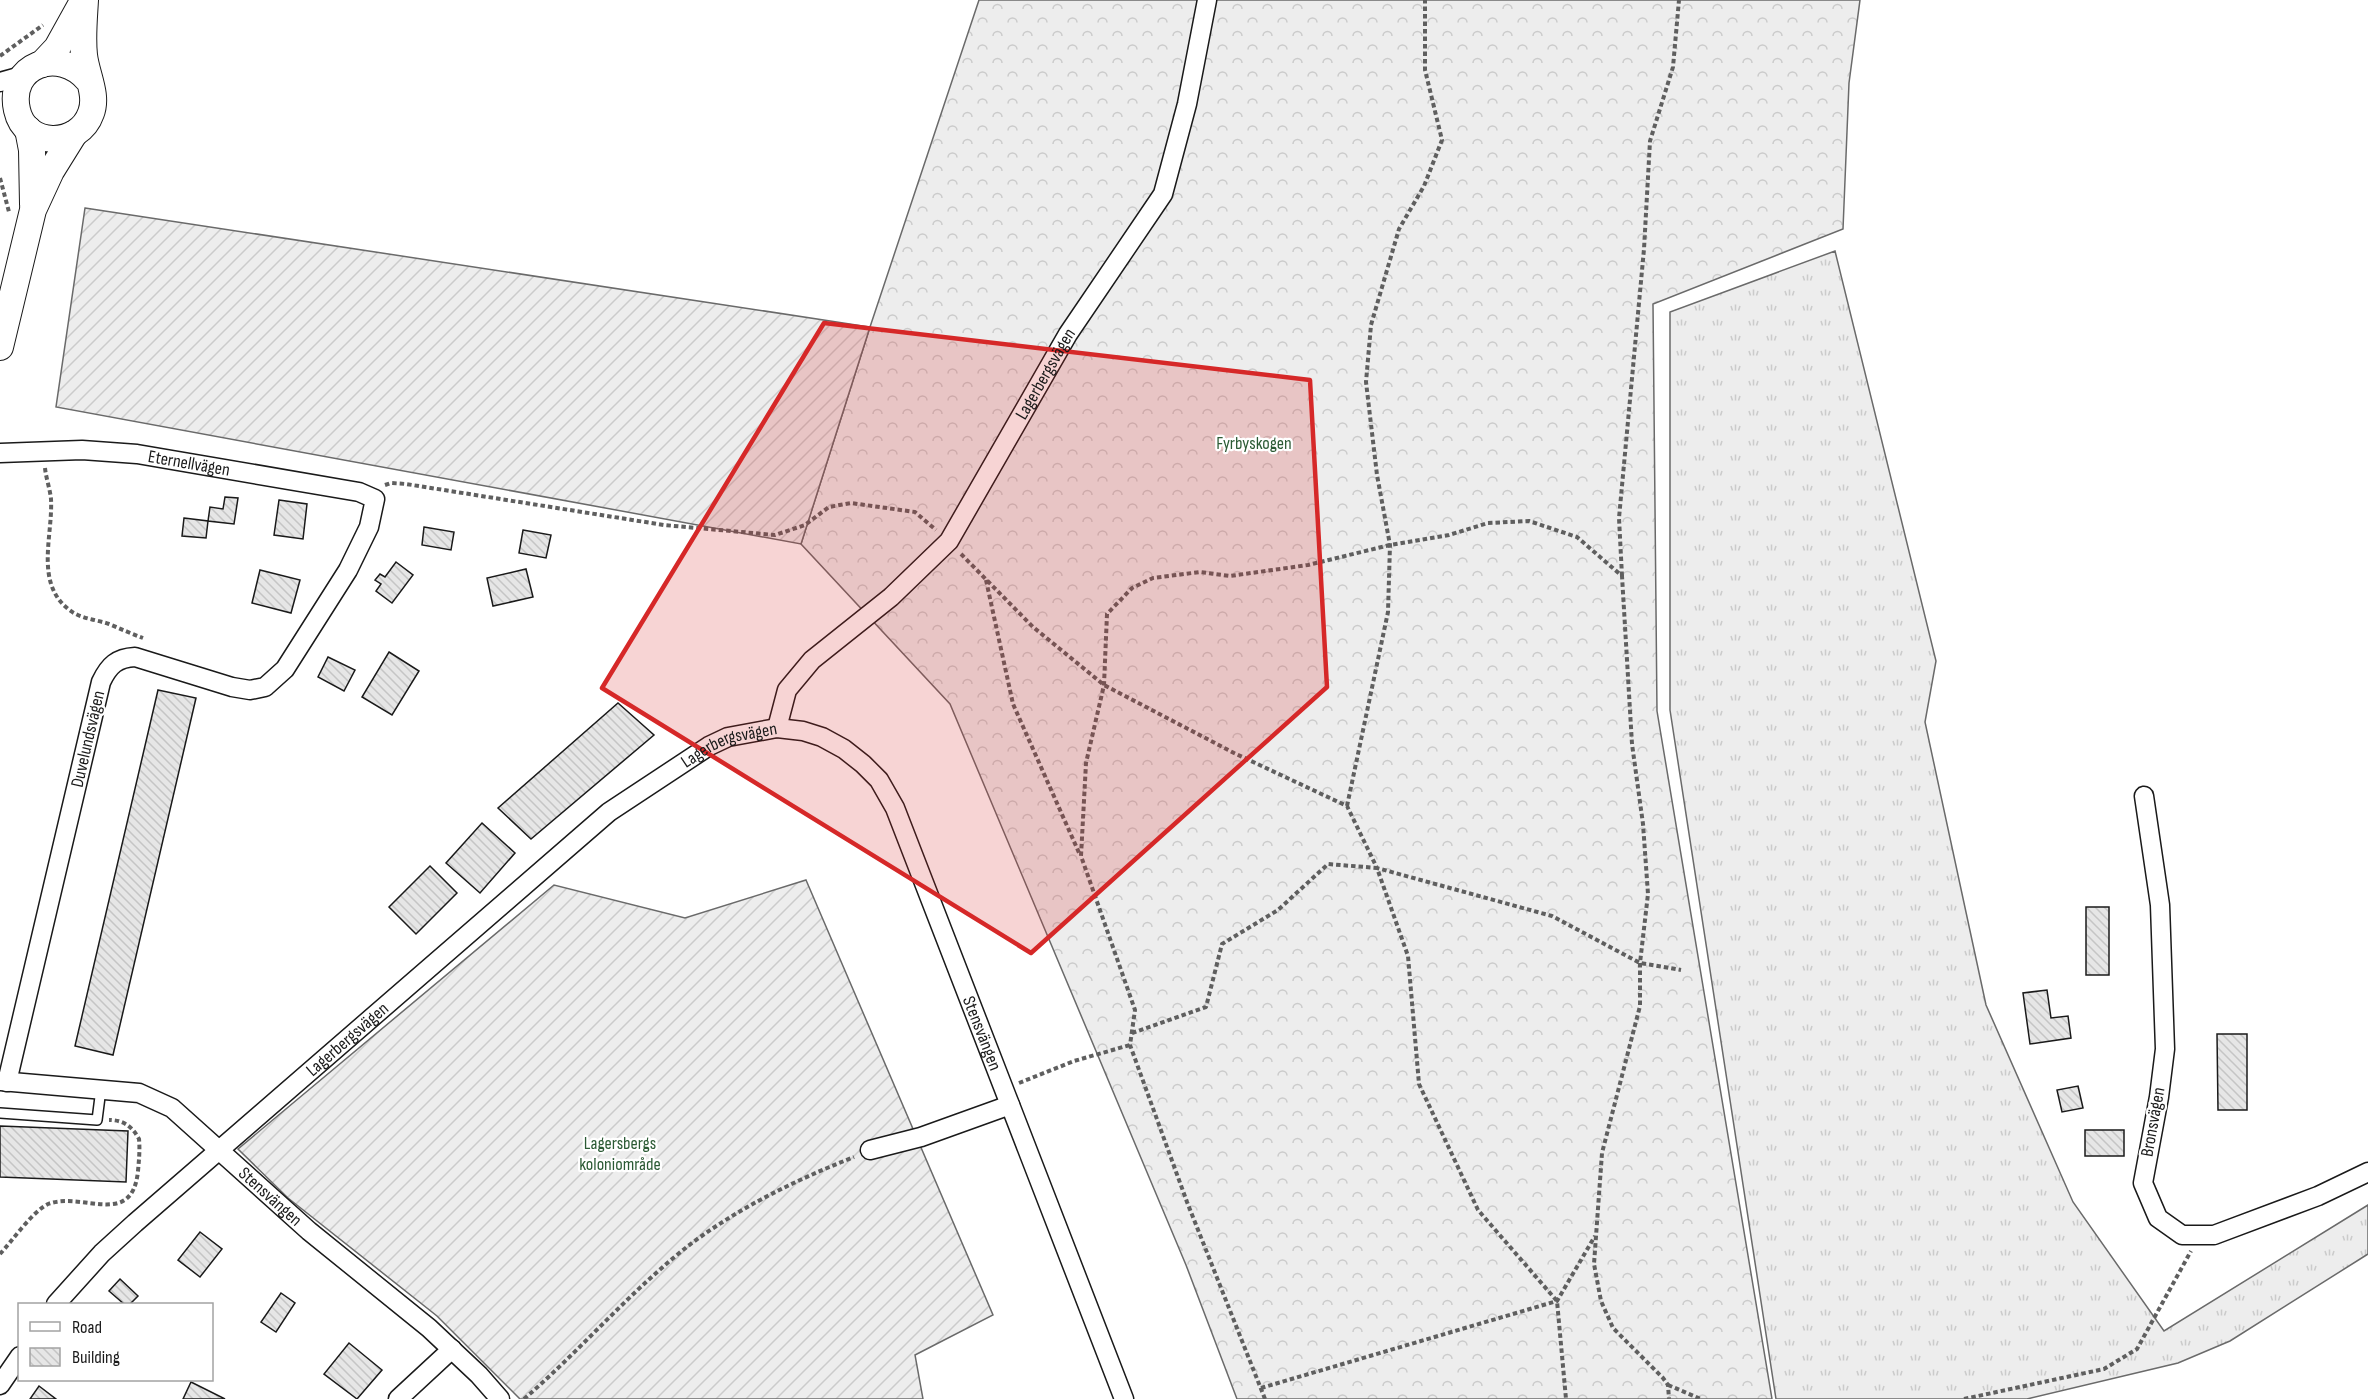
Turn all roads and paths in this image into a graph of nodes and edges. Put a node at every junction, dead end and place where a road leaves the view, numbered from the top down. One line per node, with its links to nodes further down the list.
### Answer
1 (84, 0): 7 (main road); 8 (main road)
2 (1207, 0): 19 (street, Lagerbergsvägen)
3 (1425, 0): 20 (path)
4 (1679, 0): 21 (path)
5 (46, 22): 6 (path)
6 (0, 56)
7 (34, 69): 8 (main road); 9 (street); 10 (main road)
8 (88, 80): 11 (main road)
9 (0, 82)
10 (15, 116): 11 (main road); 14 (main road)
11 (74, 134): 14 (main road)
12 (0, 178): 13 (path)
13 (8, 202)
14 (33, 210): 15 (main road)
15 (0, 347)
16 (45, 452): 17 (street, Eternellvägen); 18 (street, Eternellvägen); 23 (path)
17 (0, 453)
18 (375, 499): 19 (path); 34 (street, Duvelundsvägen)
19 (949, 541): 22 (path); 25 (street, Lagerbergsvägen)
20 (1390, 545): 21 (path); 24 (path); 27 (path)
21 (1622, 576): 30 (path)
22 (986, 579): 24 (path); 28 (path)
23 (151, 641)
24 (1104, 685): 27 (path); 28 (path)
25 (777, 728): 36 (street, Stensvängen); 39 (street, Lagerbergsvägen)
26 (2144, 796): 43 (street, Bronsvägen)
27 (1347, 806): 29 (path)
28 (1081, 856): 32 (path)
29 (1377, 868): 30 (path); 32 (path); 45 (path)
30 (1640, 963): 31 (path); 42 (path)
31 (1681, 970)
32 (1132, 1033): 33 (path)
33 (1130, 1045): 36 (path); 51 (path)
34 (3, 1081): 35 (street, Stensvängen)
35 (101, 1089): 38 (lane); 39 (street, Stensvängen)
36 (1007, 1097): 40 (street); 55 (street, Stensvängen)
37 (0, 1113): 38 (lane)
38 (97, 1120): 44 (path)
39 (218, 1149): 46 (street, Lagerbergsvägen); 47 (street, Stensvängen)
40 (870, 1150): 54 (path)
41 (2368, 1172): 43 (street, Bronsvägen)
42 (1597, 1233): 45 (path); 50 (path)
43 (2201, 1235): 60 (path)
44 (0, 1254)
45 (1557, 1301): 51 (path); 57 (path)
46 (58, 1303)
47 (452, 1349): 52 (street); 53 (street, Stensvängen)
48 (18, 1359): 49 (street)
49 (0, 1385)
50 (1668, 1385): 58 (path); 59 (path)
51 (1261, 1388): 56 (path)
52 (398, 1399)
53 (500, 1399)
54 (524, 1399)
55 (1124, 1399)
56 (1265, 1399)
57 (1566, 1399)
58 (1669, 1399)
59 (1701, 1399)
60 (1964, 1399)

